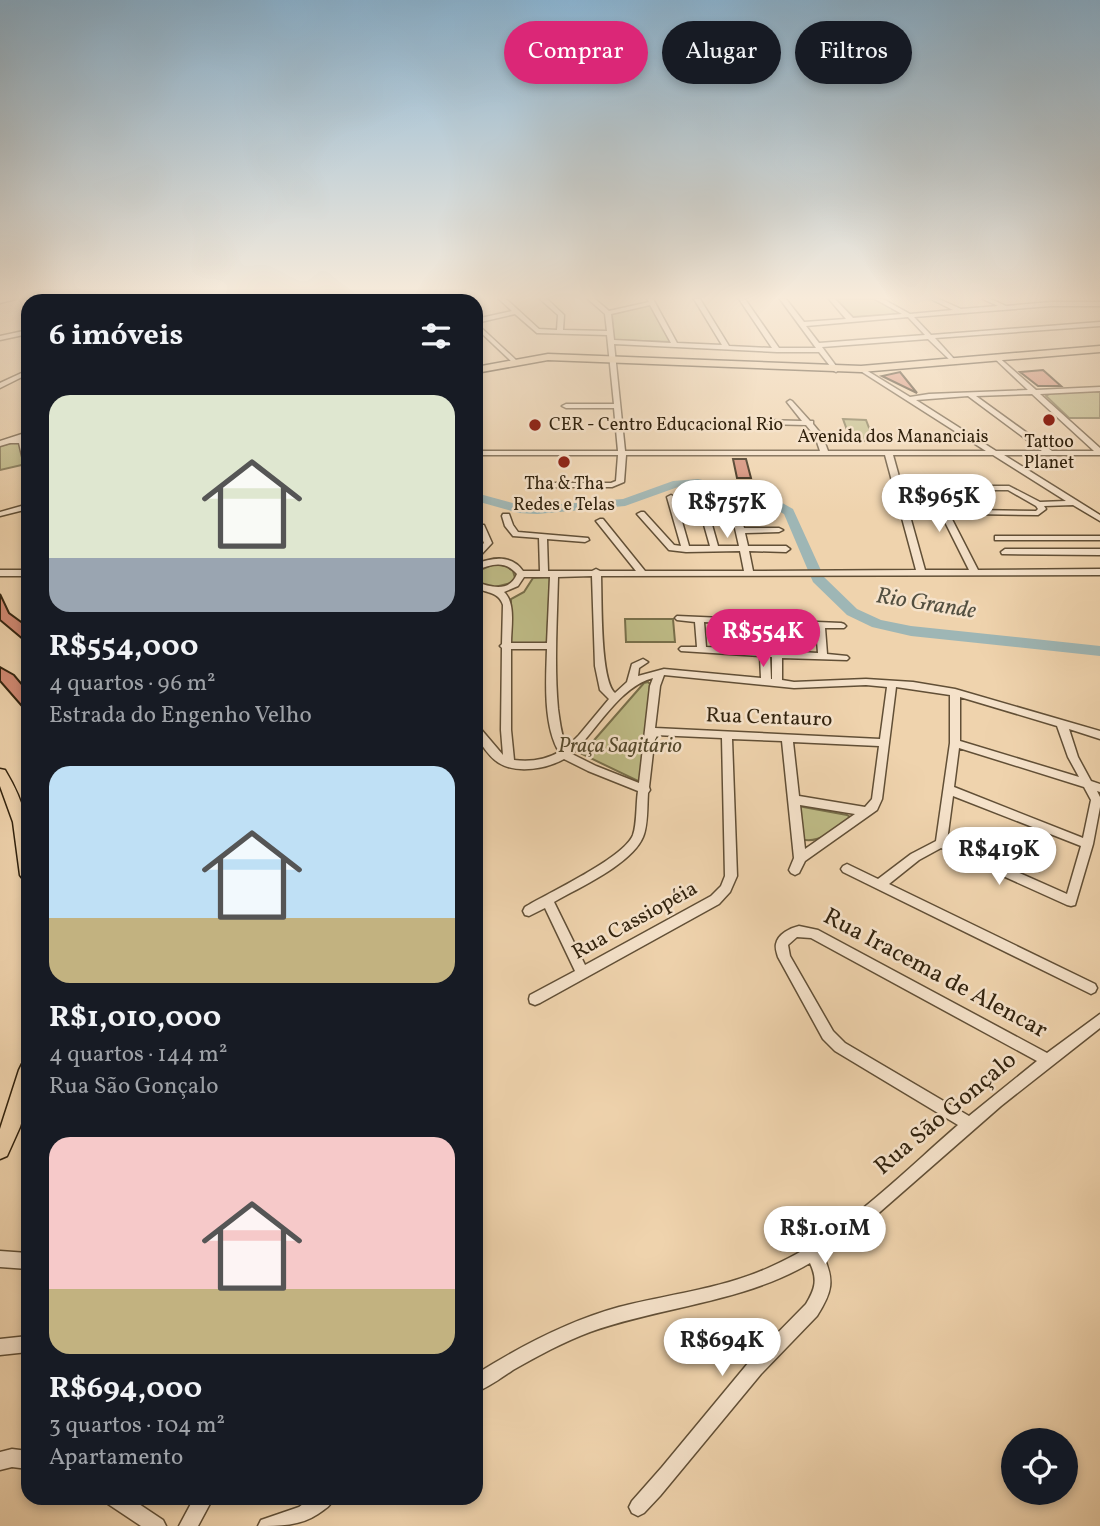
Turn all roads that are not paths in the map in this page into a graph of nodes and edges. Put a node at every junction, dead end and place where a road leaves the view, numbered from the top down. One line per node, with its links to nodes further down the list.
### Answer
1 (612, 370): 16 (street)
2 (863, 370): 7 (street)
3 (878, 370): 7 (main road)
4 (1011, 370): 11 (street)
5 (21, 374): 8 (street)
6 (21, 376): 9 (street)
7 (875, 377): 13 (street)
8 (0, 378)
9 (0, 386)
10 (1100, 389): 11 (street)
11 (1034, 390): 12 (street); 31 (street)
12 (969, 394): 13 (street); 30 (street)
13 (911, 399): 22 (street)
14 (790, 402): 18 (street)
15 (566, 406): 16 (street)
16 (615, 406): 32 (street)
17 (762, 422): 18 (street)
18 (810, 422): 26 (street)
19 (21, 436): 20 (street)
20 (11, 441): 21 (street); 23 (street)
21 (21, 441)
22 (976, 441): 27 (street); 28 (street)
23 (0, 444)
24 (888, 452): 26 (street, Avenida dos Mananciais); 27 (street, Avenida dos Mananciais); 70 (street)
25 (483, 453): 32 (street, Avenida dos Mananciais)
26 (825, 453): 32 (street, Avenida dos Mananciais)
27 (971, 453): 28 (street, Avenida dos Mananciais)
28 (995, 453): 29 (street, Avenida dos Mananciais); 33 (street)
29 (1026, 453): 30 (street, Avenida dos Mananciais); 33 (street)
30 (1050, 453): 31 (street, Avenida dos Mananciais)
31 (1100, 453)
32 (622, 454): 34 (street)
33 (1016, 466): 38 (street)
34 (543, 485)
35 (671, 497): 57 (street)
36 (701, 500): 58 (street)
37 (734, 503): 44 (street)
38 (1075, 503): 39 (street); 47 (street)
39 (1039, 504): 41 (street); 66 (street)
40 (21, 509): 42 (street)
41 (974, 512)
42 (0, 514)
43 (641, 514): 57 (street)
44 (736, 514): 45 (street); 50 (street)
45 (771, 514)
46 (506, 516): 52 (street)
47 (1100, 519)
48 (600, 522): 68 (street)
49 (779, 530): 50 (street)
50 (740, 531): 59 (street)
51 (483, 532): 61 (street)
52 (542, 538): 56 (street); 74 (street)
53 (998, 538): 54 (street)
54 (1048, 538): 55 (street); 63 (street)
55 (1100, 538)
56 (584, 540)
57 (681, 549): 58 (street)
58 (715, 549): 59 (street)
59 (744, 549): 60 (street); 69 (street)
60 (786, 549)
61 (483, 552)
62 (1005, 552): 63 (street)
63 (1056, 552): 64 (street)
64 (1100, 552)
65 (483, 560): 75 (street)
66 (974, 571): 70 (street); 71 (street)
67 (596, 572): 68 (street); 74 (street); 98 (street)
68 (641, 572): 69 (street)
69 (749, 572): 70 (street)
70 (922, 572)
71 (1100, 572)
72 (0, 573): 73 (street)
73 (21, 573)
74 (549, 573): 75 (street); 83 (street)
75 (521, 574): 77 (street)
76 (483, 588): 77 (street)
77 (497, 591): 82 (street)
78 (680, 618): 79 (street)
79 (699, 619): 80 (street); 85 (street)
80 (820, 626): 81 (street); 88 (street)
81 (841, 626)
82 (505, 646): 83 (street); 100 (street)
83 (552, 646): 108 (street)
84 (684, 649): 85 (street)
85 (702, 650): 86 (street)
86 (765, 654): 87 (street); 94 (street)
87 (777, 654): 88 (street); 94 (street)
88 (823, 657): 89 (street)
89 (844, 657)
90 (643, 662): 93 (street)
91 (660, 672): 92 (street); 94 (street); 96 (street)
92 (647, 674): 93 (street); 96 (street)
93 (632, 682): 98 (street)
94 (772, 683): 95 (street)
95 (892, 683): 97 (street); 106 (street)
96 (655, 686): 101 (street)
97 (955, 692): 99 (street); 107 (street)
98 (609, 694): 108 (street)
99 (1062, 725): 103 (street); 111 (street)
100 (506, 730): 105 (street); 109 (street)
101 (651, 731): 102 (street, Rua Centauro); 113 (street)
102 (727, 736): 104 (street, Rua Centauro); 126 (street, Rua Cassiopéia)
103 (1100, 736)
104 (788, 737): 106 (street, Rua Centauro); 115 (street)
105 (485, 740): 109 (street)
106 (885, 743): 116 (street)
107 (955, 743): 111 (street); 114 (street)
108 (566, 755): 109 (street); 113 (street)
109 (509, 763)
110 (0, 774): 117 (main road)
111 (1085, 783): 112 (street); 119 (street)
112 (1100, 788)
113 (645, 790): 124 (street)
114 (950, 790): 118 (street); 119 (street)
115 (795, 800): 116 (street); 120 (street)
116 (865, 811): 120 (street)
117 (21, 816)
118 (941, 843): 119 (street); 123 (street)
119 (1087, 844)
120 (800, 858): 122 (street)
121 (847, 869): 123 (street)
122 (795, 870)
123 (880, 884): 127 (street)
124 (547, 900): 125 (street); 126 (street)
125 (528, 911)
126 (582, 972): 128 (street, Rua Cassiopéia)
127 (1091, 988)
128 (536, 999)
129 (1100, 1020): 130 (street, Rua São Gonçalo)
130 (1048, 1060): 132 (street, Rua São Gonçalo); 132 (street, Rua Iracema de Alencar)
131 (21, 1093): 133 (main road)
132 (969, 1124): 134 (street, Rua São Gonçalo)
133 (0, 1149)
134 (813, 1252): 139 (street, Rua São Gonçalo); 145 (street)
135 (0, 1259): 136 (street)
136 (21, 1260)
137 (21, 1346): 138 (street)
138 (0, 1347)
139 (483, 1380)
140 (21, 1459): 141 (street)
141 (0, 1461)
142 (124, 1505): 146 (street)
143 (200, 1505): 147 (street)
144 (316, 1505): 148 (street)
145 (638, 1507)
146 (157, 1526)
147 (188, 1526)
148 (267, 1526)

